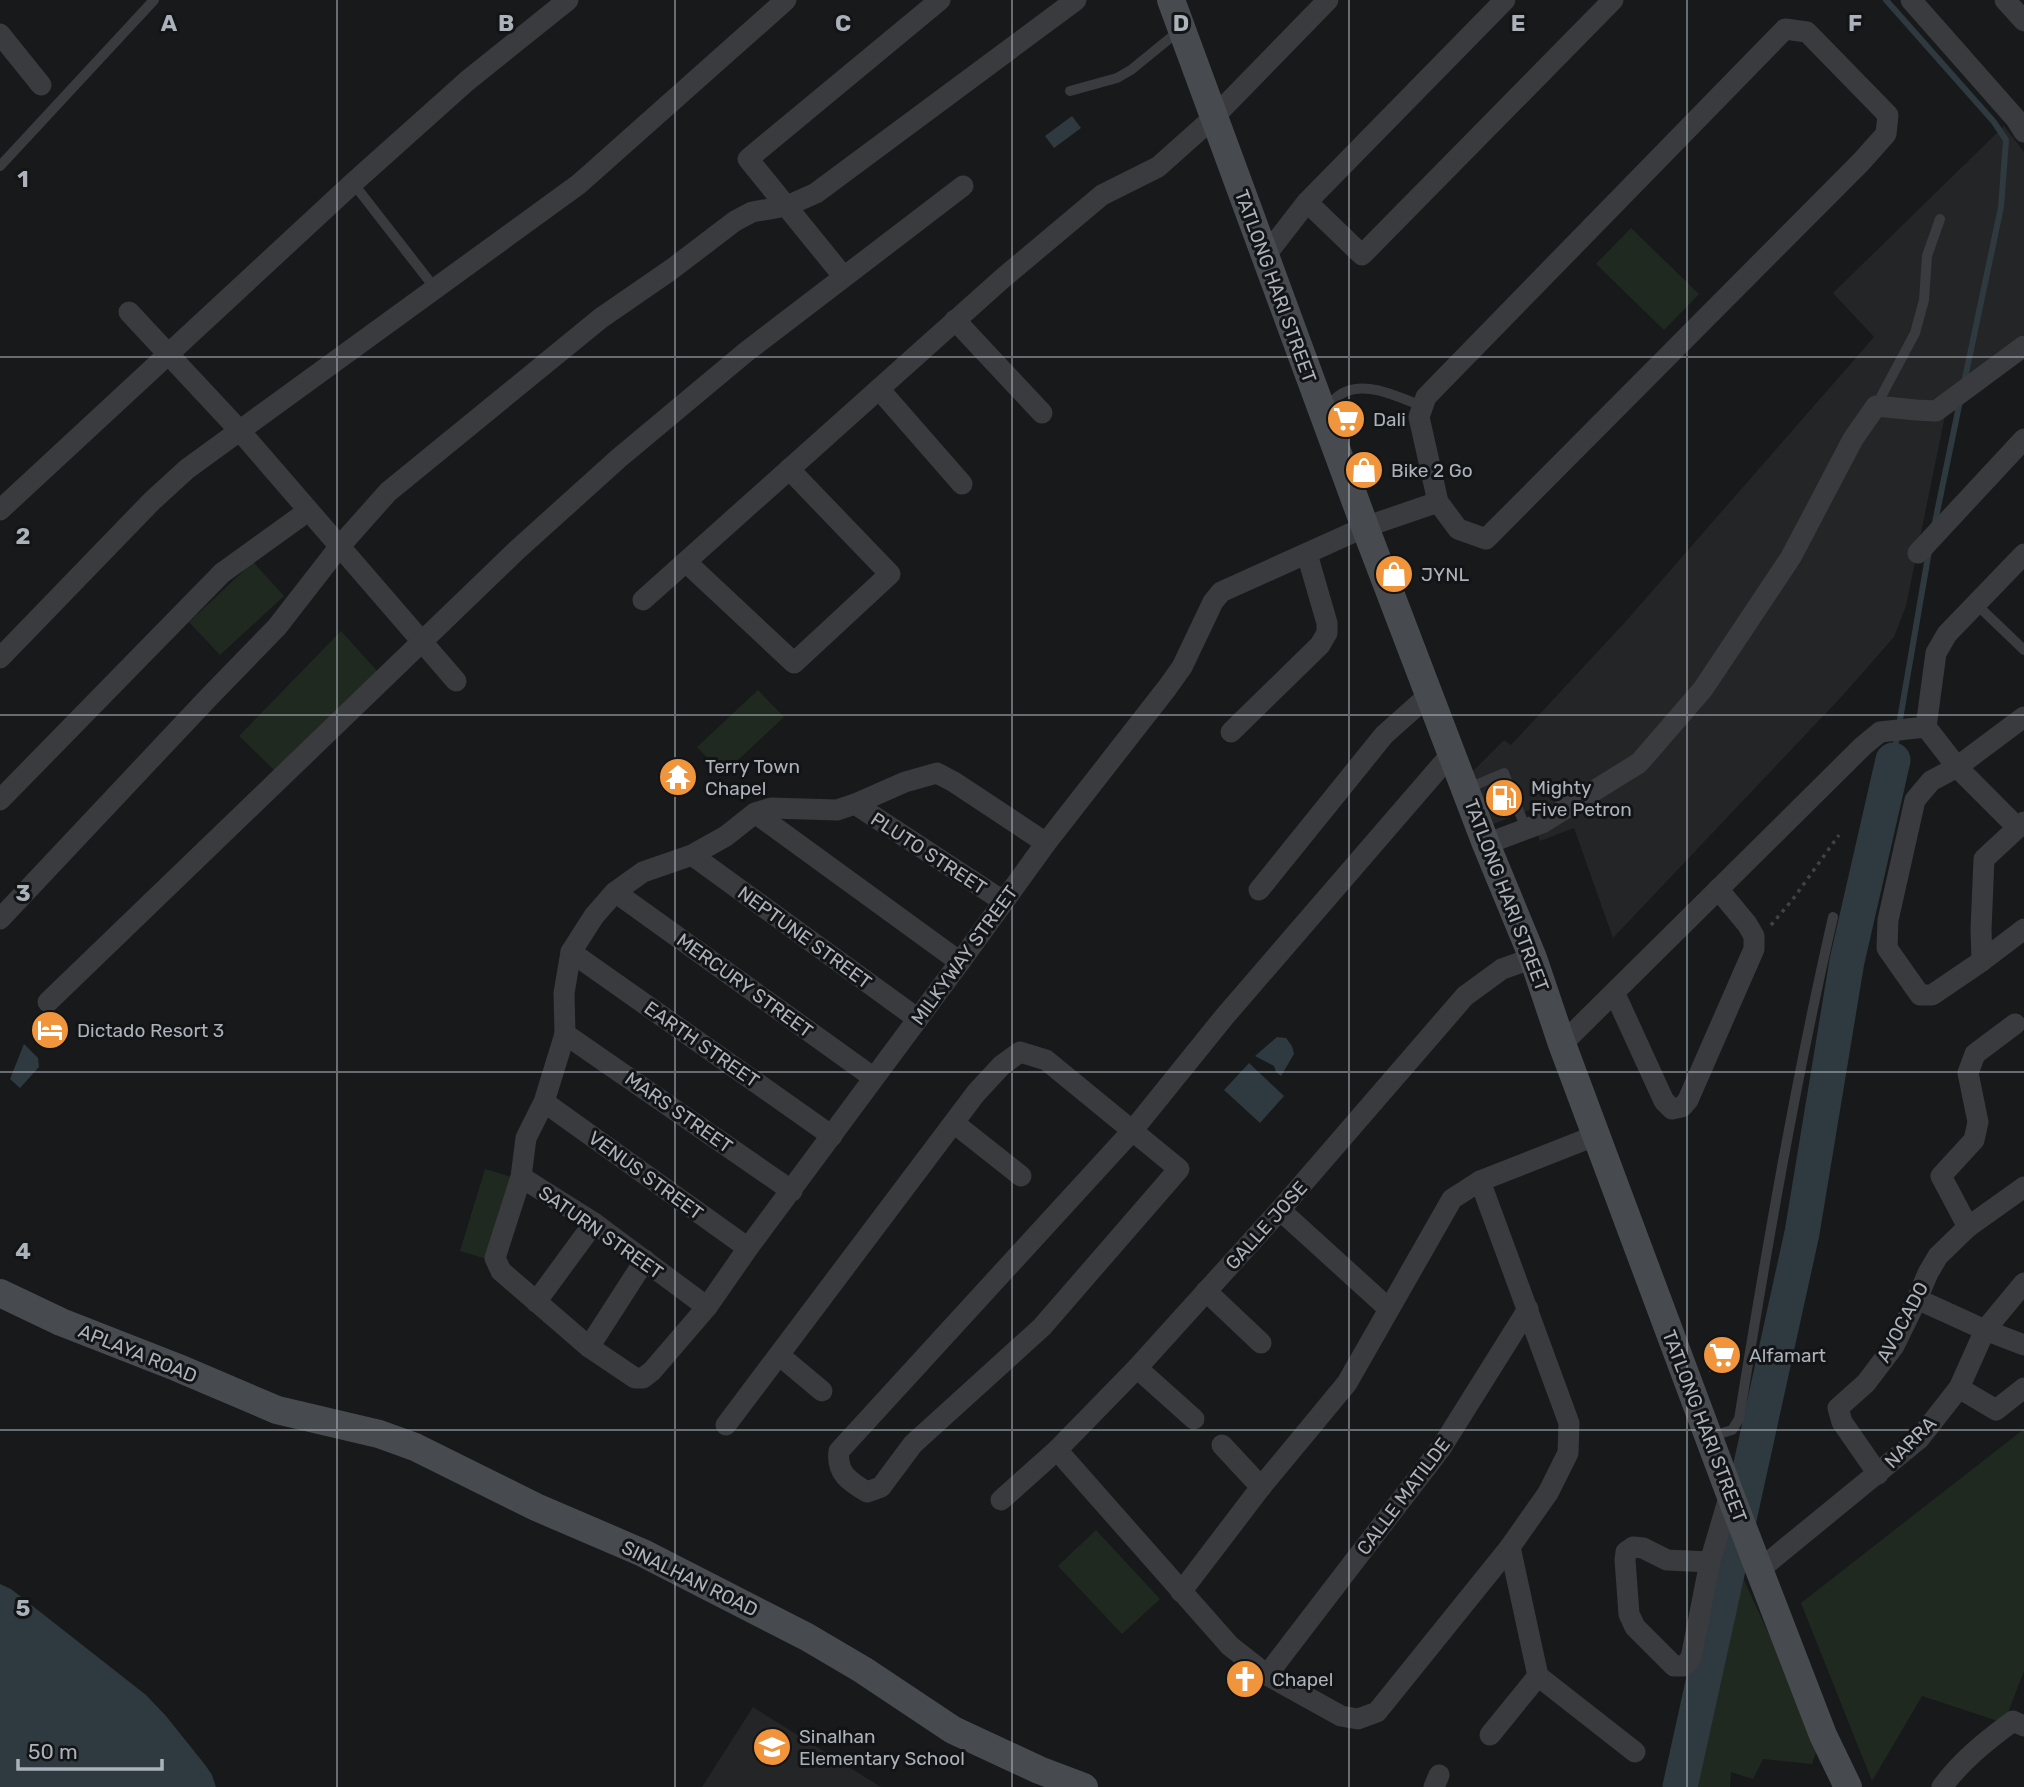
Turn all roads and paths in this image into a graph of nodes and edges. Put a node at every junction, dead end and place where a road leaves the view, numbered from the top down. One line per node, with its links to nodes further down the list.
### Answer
1 (154, 0): 19 (lane)
2 (568, 0): 20 (street)
3 (786, 0): 27 (street)
4 (940, 0): 23 (street)
5 (1076, 0): 23 (street)
6 (1171, 0): 13 (street, TATLONG HARI STREET)
7 (1328, 0): 17 (street)
8 (1505, 0): 22 (street)
9 (1613, 0): 22 (street)
10 (1911, 0): 18 (street)
11 (2005, 0): 12 (street)
12 (2024, 20)
13 (1182, 28): 16 (lane); 17 (street, TATLONG HARI STREET)
14 (0, 34): 15 (street)
15 (41, 85)
16 (1070, 91)
17 (1214, 117): 25 (street, TATLONG HARI STREET); 29 (street)
18 (2024, 132)
19 (0, 166)
20 (353, 183): 27 (lane); 31 (street)
21 (963, 186): 26 (street)
22 (1307, 202): 25 (street)
23 (787, 206): 26 (street); 45 (street)
24 (1940, 219): 33 (lane)
25 (1265, 256): 35 (street, TATLONG HARI STREET)
26 (843, 276): 52 (street)
27 (434, 287): 37 (street)
28 (129, 312): 31 (street)
29 (955, 320): 32 (street); 36 (street)
30 (2024, 346): 33 (street)
31 (168, 354): 37 (street); 42 (street)
32 (879, 389): 39 (street); 40 (street)
33 (1876, 405): 67 (street)
34 (1422, 406): 35 (lane); 41 (street); 41 (street)
35 (1323, 411): 44 (street, TATLONG HARI STREET)
36 (1042, 413)
37 (240, 431): 43 (street); 54 (street)
38 (2024, 439): 46 (street)
39 (789, 469): 49 (street); 49 (street)
40 (962, 484)
41 (1438, 502): 44 (street, MILKYWAY STREET)
42 (0, 509)
43 (308, 511): 45 (street); 63 (street)
44 (1365, 527): 47 (street, MILKYWAY STREET); 56 (street, TATLONG HARI STREET)
45 (340, 546): 52 (street); 77 (street)
46 (1918, 553)
47 (1307, 554): 59 (street); 69 (street, MILKYWAY STREET)
48 (2024, 555): 51 (street)
49 (686, 562): 50 (street)
50 (643, 600)
51 (1976, 604): 53 (lane); 58 (street)
52 (423, 643): 55 (street); 85 (street)
53 (2024, 650)
54 (0, 658)
55 (456, 681)
56 (1430, 694): 60 (street, TATLONG HARI STREET); 73 (street)
57 (2024, 717): 61 (street)
58 (1919, 727): 61 (street); 72 (street)
59 (1231, 732)
60 (1452, 753): 62 (street, TATLONG HARI STREET); 93 (street)
61 (1958, 767): 66 (street); 82 (street)
62 (1466, 789): 67 (lane); 70 (street, TATLONG HARI STREET)
63 (0, 800)
64 (855, 804): 65 (street, SATURN STREET); 69 (street, SATURN STREET); 75 (street, PLUTO STREET)
65 (755, 813): 71 (street, SATURN STREET); 83 (street)
66 (2021, 825): 82 (street)
67 (1526, 829): 70 (street)
68 (1839, 835): 79 (path)
69 (1046, 843): 75 (street, MILKYWAY STREET)
70 (1486, 844): 81 (street, TATLONG HARI STREET)
71 (692, 855): 74 (street, SATURN STREET); 86 (street, NEPTUNE STREET)
72 (1718, 889): 79 (street); 84 (street)
73 (1259, 890)
74 (615, 892): 80 (street, SATURN STREET); 90 (street, MERCURY STREET)
75 (1003, 901): 83 (street, MILKYWAY STREET)
76 (1833, 917): 119 (lane)
77 (0, 919)
78 (2024, 929): 82 (street)
79 (1754, 936): 84 (street)
80 (571, 952): 88 (street, SATURN STREET); 95 (street, EARTH STREET)
81 (1533, 958): 89 (street, TATLONG HARI STREET); 101 (street, GALLE JOSE)
82 (1982, 961)
83 (960, 962): 86 (street, MILKYWAY STREET)
84 (1615, 994): 89 (street)
85 (48, 1002)
86 (918, 1019): 90 (street, MILKYWAY STREET)
87 (2015, 1025): 103 (street)
88 (565, 1034): 91 (street, SATURN STREET); 100 (street, MARS STREET)
89 (1562, 1044): 94 (street, TATLONG HARI STREET)
90 (874, 1078): 95 (street, MILKYWAY STREET)
91 (544, 1102): 97 (street, SATURN STREET); 104 (street, VENUS STREET)
92 (954, 1123): 93 (street); 96 (street); 118 (street)
93 (1133, 1130): 93 (street)
94 (1597, 1135): 98 (street); 121 (street, TATLONG HARI STREET)
95 (832, 1136): 100 (street, MILKYWAY STREET)
96 (1021, 1176)
97 (521, 1177): 102 (street, SATURN STREET); 110 (street)
98 (1480, 1181): 112 (street); 113 (street)
99 (2024, 1187): 103 (street, AVOCADO)
100 (792, 1191): 104 (street, MILKYWAY STREET)
101 (1280, 1210): 107 (street, GALLE JOSE); 112 (street)
102 (594, 1223): 105 (street, SATURN STREET); 110 (street)
103 (1968, 1227): 109 (street, AVOCADO)
104 (748, 1248): 111 (street, MILKYWAY STREET)
105 (645, 1260): 111 (street, SATURN STREET); 117 (street)
106 (2024, 1283): 114 (street, NARRA)
107 (1206, 1291): 115 (street); 120 (street, GALLE JOSE)
108 (0, 1293): 125 (street, APLAYA ROAD)
109 (1917, 1299): 114 (street); 131 (street, AVOCADO)
110 (536, 1302): 117 (street)
111 (707, 1307): 117 (street, MILKYWAY STREET)
112 (1389, 1309): 132 (street)
113 (1528, 1309): 135 (street); 139 (street, CALLE MATILDE)
114 (1985, 1330): 116 (street); 122 (street, NARRA)
115 (1261, 1343)
116 (2024, 1345)
117 (589, 1347)
118 (779, 1355): 124 (street); 127 (street)
119 (1748, 1365): 121 (path); 128 (lane)
120 (1137, 1368): 126 (street); 130 (street, GALLE JOSE)
121 (1685, 1373): 128 (street, TATLONG HARI STREET)
122 (1959, 1388): 123 (street); 131 (street, NARRA)
123 (2024, 1388)
124 (822, 1391)
125 (277, 1410): 144 (street, SINALHAN ROAD)
126 (1194, 1419)
127 (726, 1425)
128 (1709, 1437): 134 (street, TATLONG HARI STREET)
129 (1222, 1445): 132 (street)
130 (1057, 1450): 133 (street, GALLE JOSE); 138 (street)
131 (1878, 1474): 136 (street, NARRA)
132 (1261, 1487): 138 (street)
133 (1001, 1500)
134 (1733, 1502): 136 (street, TATLONG HARI STREET); 137 (street)
135 (1510, 1547): 139 (street); 140 (street)
136 (1756, 1561): 145 (street, TATLONG HARI STREET)
137 (1710, 1562): 137 (street)
138 (1181, 1592): 139 (street)
139 (1267, 1675)
140 (1538, 1676): 142 (street); 143 (street)
141 (2024, 1726): 146 (street)
142 (1490, 1735)
143 (1635, 1752)
144 (1084, 1787)
145 (1848, 1787)
146 (1942, 1787)

